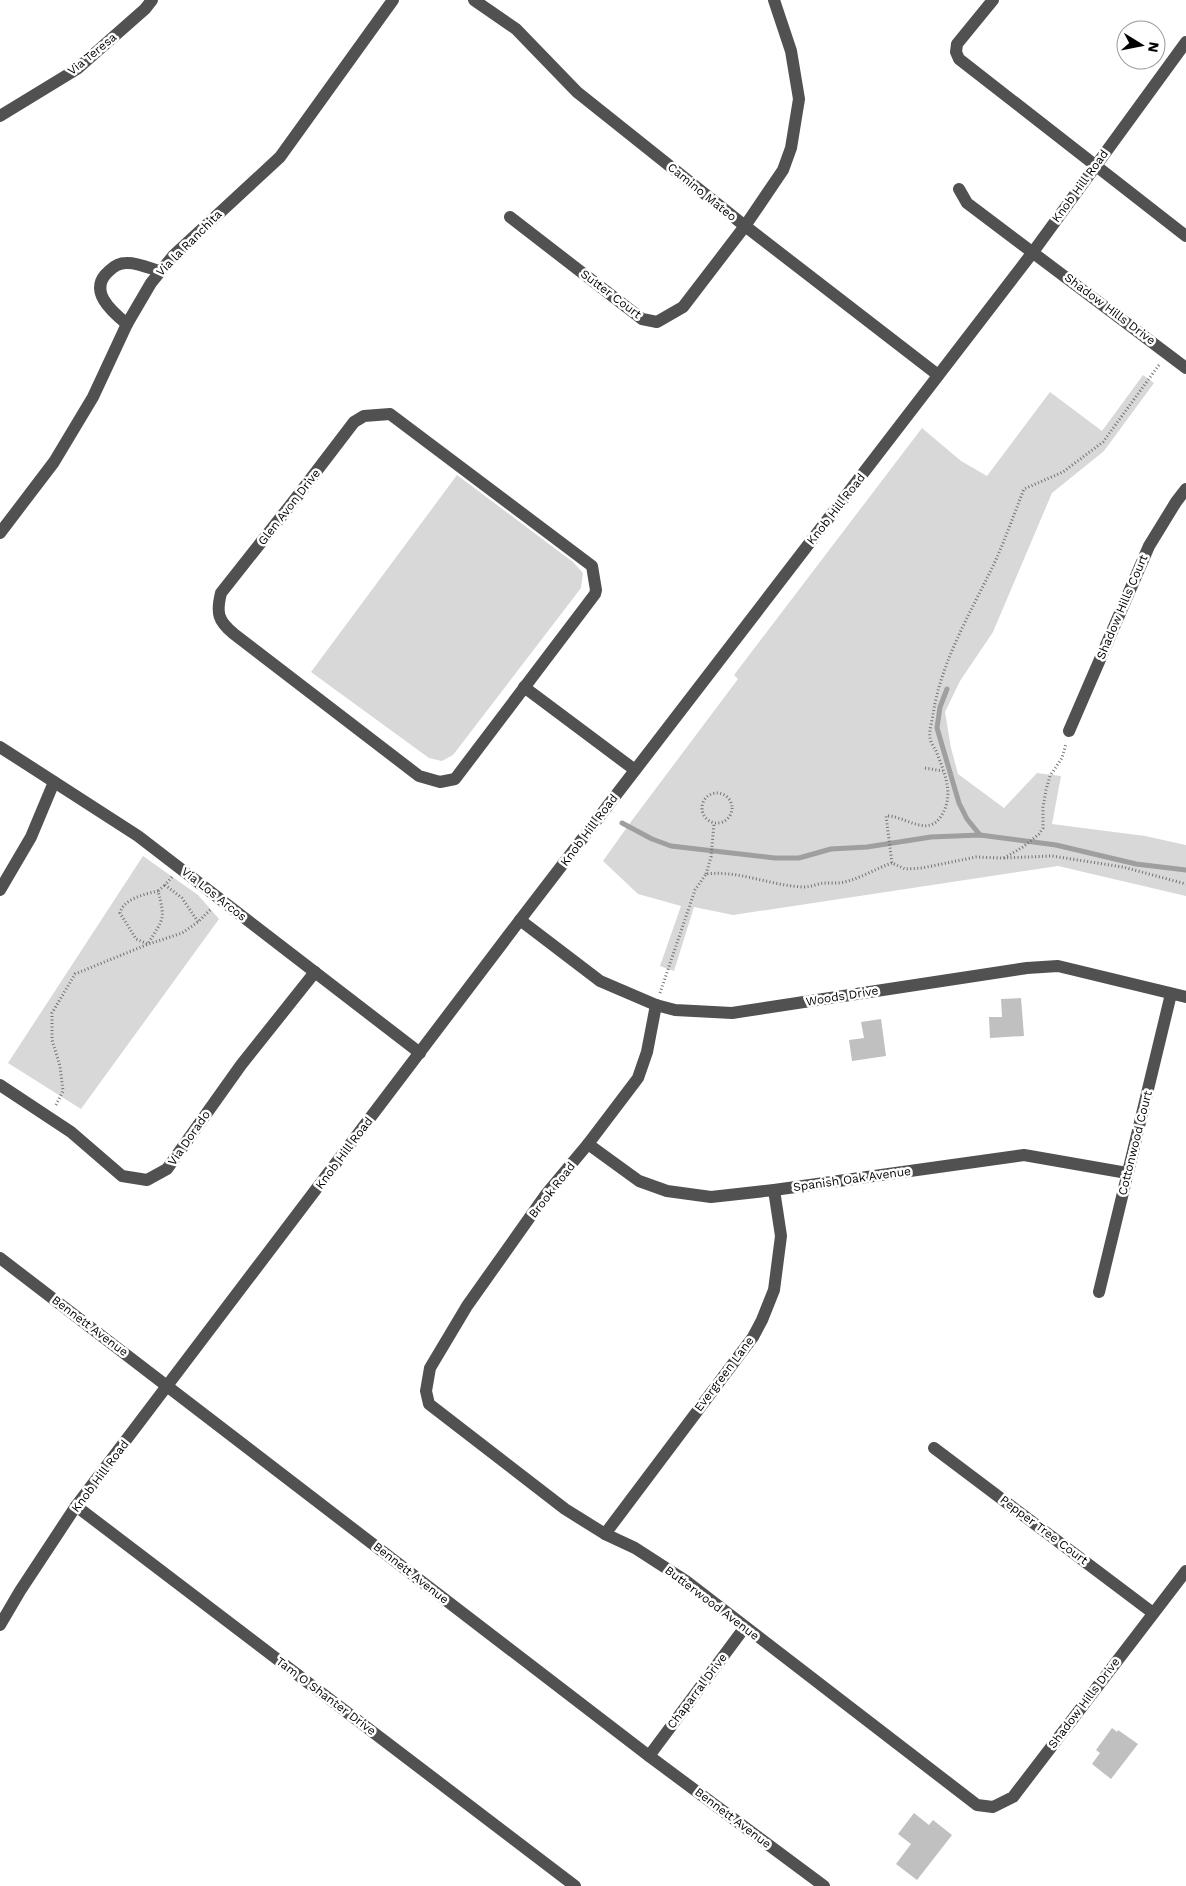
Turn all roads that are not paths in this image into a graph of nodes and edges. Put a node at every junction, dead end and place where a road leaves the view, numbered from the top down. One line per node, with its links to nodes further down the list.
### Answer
1 (393, 0): 14 (street, Via la Ranchita)
2 (474, 0): 11 (street, Camino Mateo)
3 (774, 0): 11 (street, Sutter Court)
4 (993, 0): 8 (street)
5 (144, 3): 7 (street, Via Teresa)
6 (1186, 42): 8 (street, Knob Hill Road)
7 (0, 116)
8 (1095, 166): 12 (street); 13 (street, Knob Hill Road)
9 (959, 189): 13 (street, Shadow Hills Drive)
10 (510, 217): 11 (street, Sutter Court)
11 (745, 226): 17 (street, Camino Mateo)
12 (1186, 236)
13 (1033, 252): 16 (street, Shadow Hills Drive); 17 (street, Knob Hill Road)
14 (159, 271): 15 (street, Via la Ranchita); 15 (street)
15 (126, 324): 19 (street, Via la Ranchita)
16 (1186, 368)
17 (938, 375): 23 (street, Knob Hill Road)
18 (1186, 489): 21 (street, Shadow Hills Court)
19 (1, 531)
20 (524, 687): 20 (street, Glen Avon Drive); 23 (street)
21 (1069, 731)
22 (0, 747): 24 (street, Via Los Arcos)
23 (635, 770): 26 (street, Knob Hill Road)
24 (54, 782): 25 (street); 27 (street, Via Los Arcos)
25 (0, 890)
26 (520, 920): 30 (street, Woods Drive); 31 (street, Knob Hill Road)
27 (315, 972): 31 (street, Via Los Arcos); 32 (street, Via Dorado)
28 (1171, 994): 29 (street, Woods Drive); 30 (street, Woods Drive); 34 (street, Cottonwood Court)
29 (1186, 997)
30 (656, 1005): 33 (street, Brook Road)
31 (420, 1053): 39 (street, Knob Hill Road)
32 (0, 1085)
33 (588, 1144): 35 (street, Spanish Oak Avenue); 38 (street, Brook Road)
34 (1127, 1173): 35 (street, Spanish Oak Avenue); 37 (street, Cottonwood Court)
35 (774, 1190): 42 (street, Evergreen Lane)
36 (0, 1258): 39 (street, Bennett Avenue)
37 (1098, 1292)
38 (430, 1368): 42 (street, Butterwood Avenue)
39 (168, 1385): 41 (street, Knob Hill Road); 47 (street, Bennett Avenue)
40 (934, 1448): 44 (street, Pepper Tree Court)
41 (76, 1506): 45 (street, Knob Hill Road); 49 (street, Tam O Shanter Drive)
42 (605, 1534): 46 (street, Butterwood Avenue)
43 (1186, 1571): 44 (street, Shadow Hills Drive)
44 (1153, 1613): 48 (street, Shadow Hills Drive)
45 (0, 1625)
46 (746, 1627): 47 (street, Chaparral Drive); 48 (street, Butterwood Avenue)
47 (649, 1756): 50 (street, Bennett Avenue)
48 (970, 1798)
49 (575, 1886)
50 (824, 1886)

